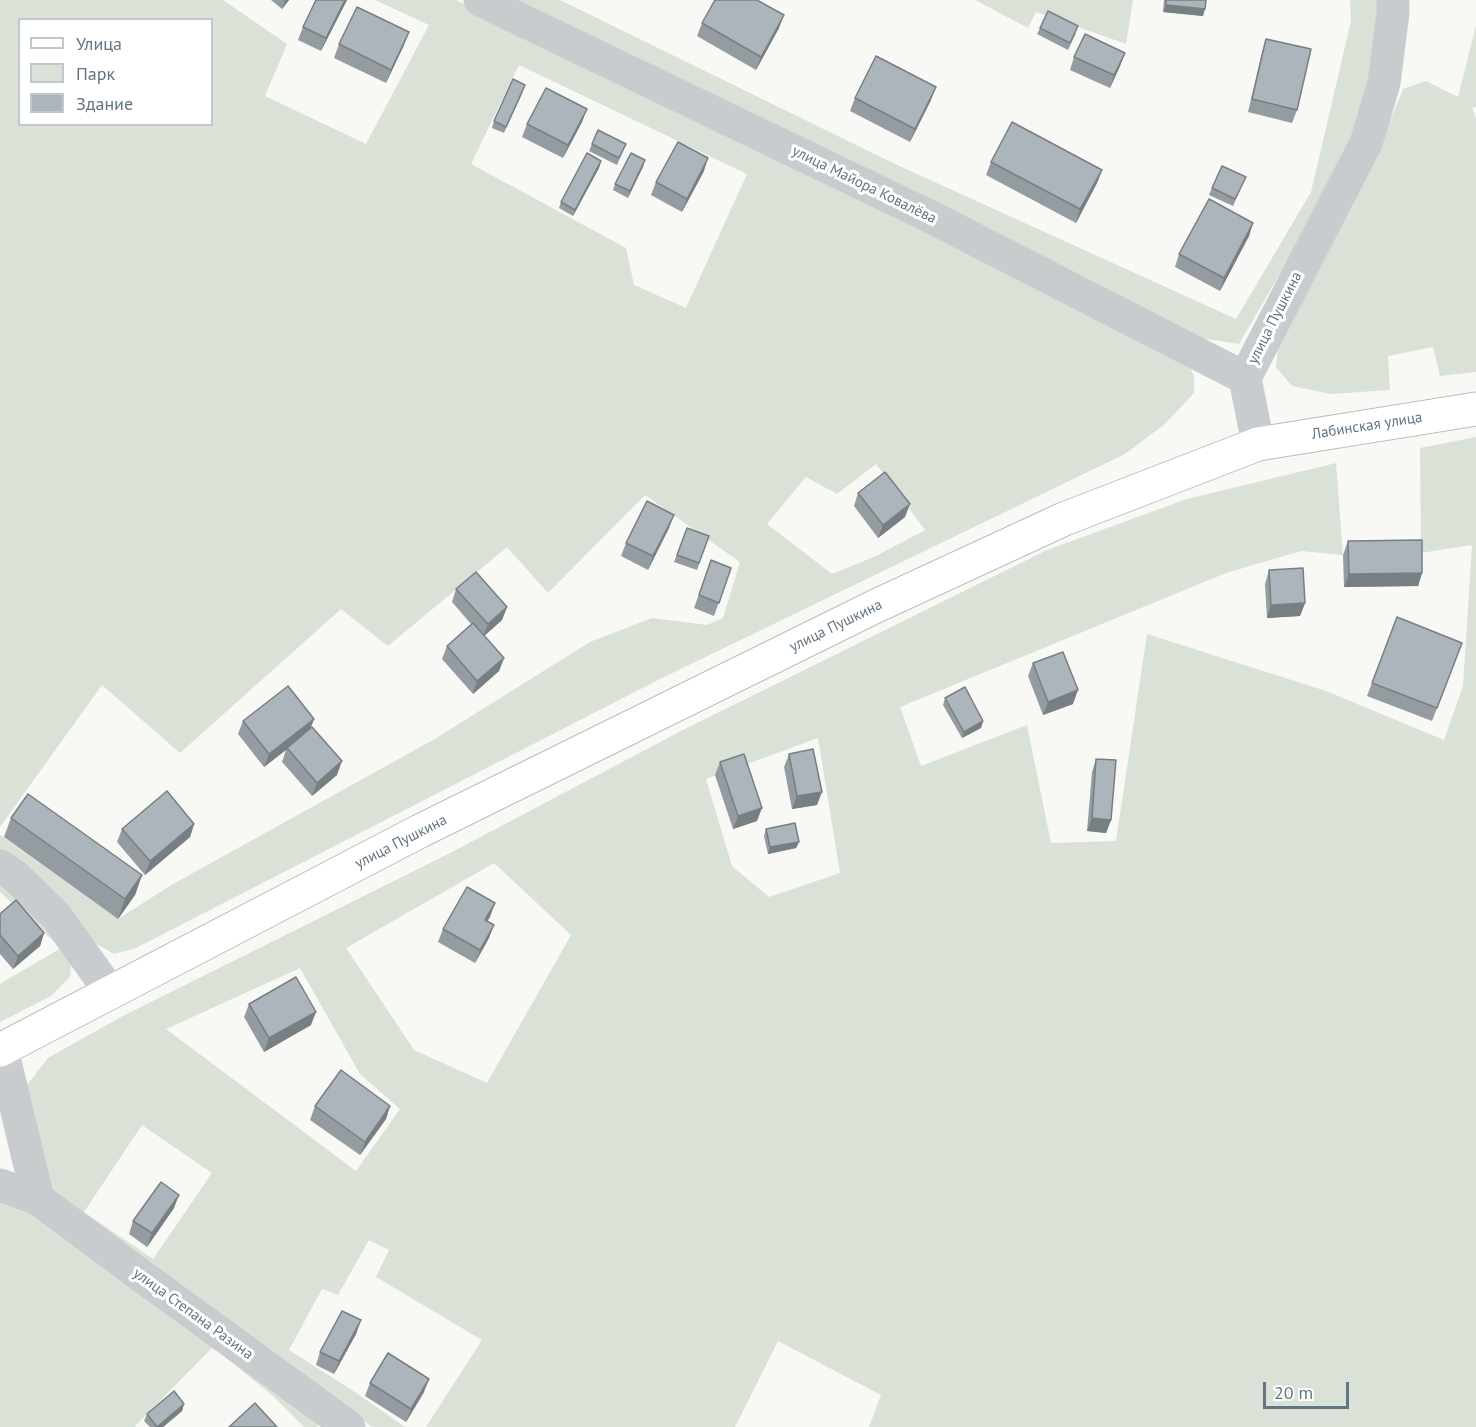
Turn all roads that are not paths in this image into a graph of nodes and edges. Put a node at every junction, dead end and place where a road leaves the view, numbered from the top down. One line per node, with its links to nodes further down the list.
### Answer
1 (480, 0): 3 (street, улица Майора Ковалёва)
2 (1393, 0): 3 (street, улица Пушкина)
3 (1245, 378): 5 (street, улица Пушкина)
4 (1476, 409): 5 (main road, Лабинская улица)
5 (1258, 444): 7 (main road, улица Пушкина)
6 (0, 866): 7 (street)
7 (111, 993): 8 (main road, улица Пушкина)
8 (1, 1050): 10 (street)
9 (0, 1185): 10 (street, улица Степана Разина)
10 (38, 1198): 11 (street, улица Степана Разина)
11 (349, 1427)

